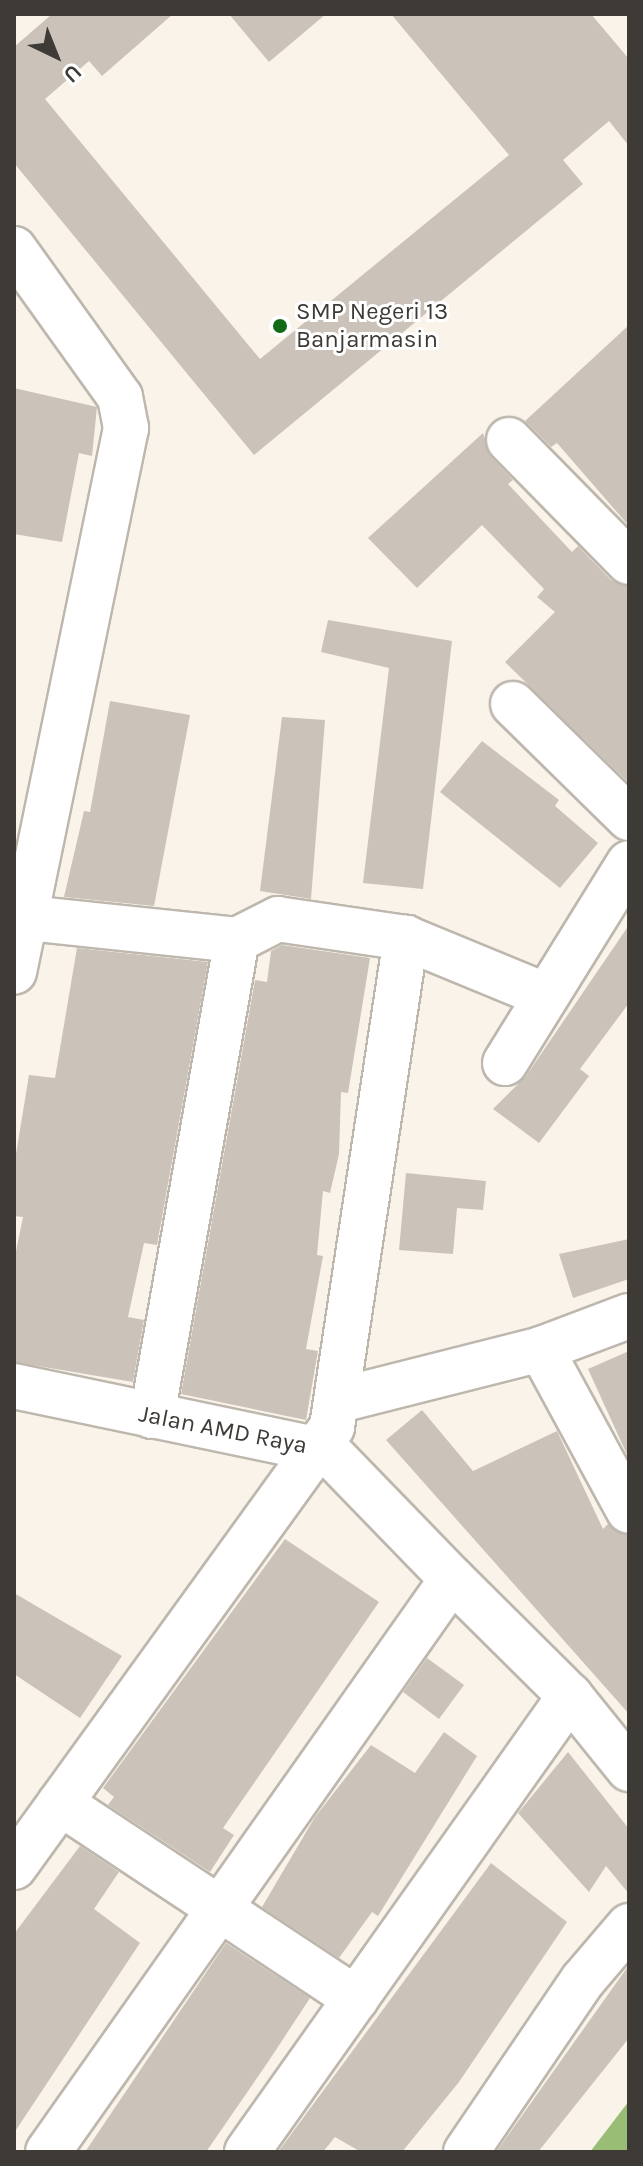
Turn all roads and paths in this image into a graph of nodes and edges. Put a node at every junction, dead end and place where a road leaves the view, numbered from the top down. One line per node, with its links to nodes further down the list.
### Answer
1 (14, 249): 7 (street)
2 (509, 440): 3 (street)
3 (629, 562)
4 (513, 704): 5 (street)
5 (629, 818)
6 (629, 863): 11 (street)
7 (26, 918): 9 (street); 10 (street)
8 (406, 938): 9 (street); 11 (street); 16 (street, Jalan AMD Raya)
9 (237, 940): 17 (street)
10 (14, 972)
11 (544, 995): 12 (street)
12 (505, 1063)
13 (629, 1316): 14 (street)
14 (541, 1349): 16 (street); 19 (street)
15 (14, 1386): 17 (street, Jalan AMD Raya)
16 (340, 1400): 18 (street, Jalan AMD Raya)
17 (152, 1416): 18 (street, Jalan AMD Raya)
18 (322, 1448): 20 (street); 23 (street)
19 (629, 1511)
20 (452, 1579): 21 (street); 25 (street)
21 (570, 1696): 22 (street); 27 (street)
22 (629, 1769)
23 (60, 1803): 24 (street); 25 (street)
24 (14, 1867)
25 (222, 1906): 27 (street); 28 (street)
26 (629, 1926): 30 (street)
27 (356, 1999): 29 (street)
28 (48, 2152)
29 (247, 2152)
30 (466, 2152)

